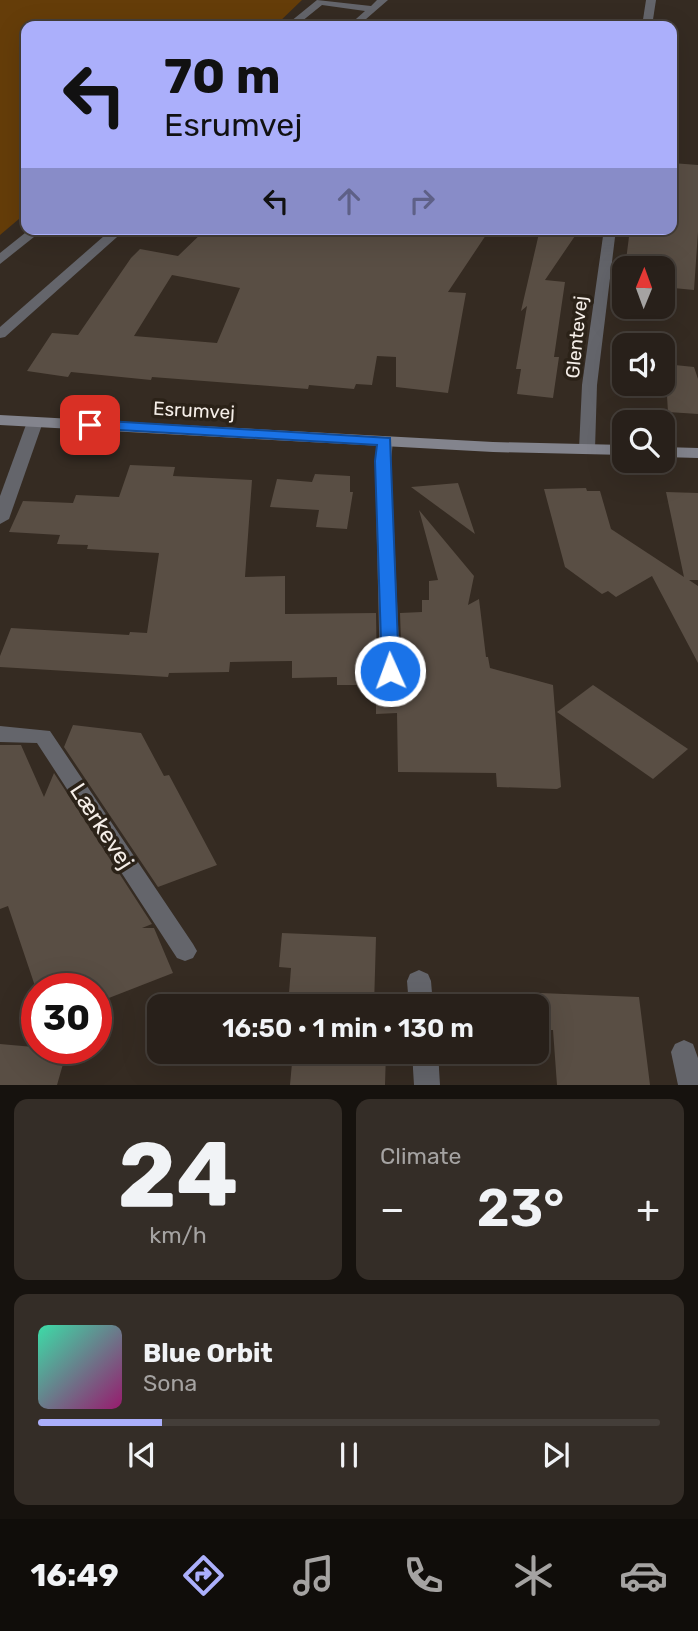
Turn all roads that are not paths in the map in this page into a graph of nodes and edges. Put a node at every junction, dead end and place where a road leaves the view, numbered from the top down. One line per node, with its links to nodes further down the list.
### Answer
1 (383, 0): 4 (street)
2 (651, 0): 7 (street)
3 (321, 1): 4 (street); 5 (street)
4 (373, 9): 6 (street)
5 (296, 21)
6 (359, 21)
7 (648, 21)
8 (31, 235): 11 (street)
9 (113, 235): 12 (street)
10 (609, 235): 16 (street, Glentevej)
11 (0, 260)
12 (0, 334)
13 (0, 420): 14 (main road, Esrumvej)
14 (35, 422): 15 (main road, Esrumvej); 20 (street)
15 (385, 441): 16 (main road, Esrumvej); 21 (street)
16 (587, 449): 17 (main road, Esrumvej)
17 (612, 450)
18 (675, 452): 19 (main road)
19 (698, 453)
20 (0, 519)
21 (390, 671)
22 (0, 734): 23 (street, Lærkevej)
23 (185, 951)
24 (419, 981): 25 (street)
25 (420, 994)
26 (684, 1052): 29 (street)
27 (426, 1064): 28 (street)
28 (427, 1085)
29 (691, 1085)

